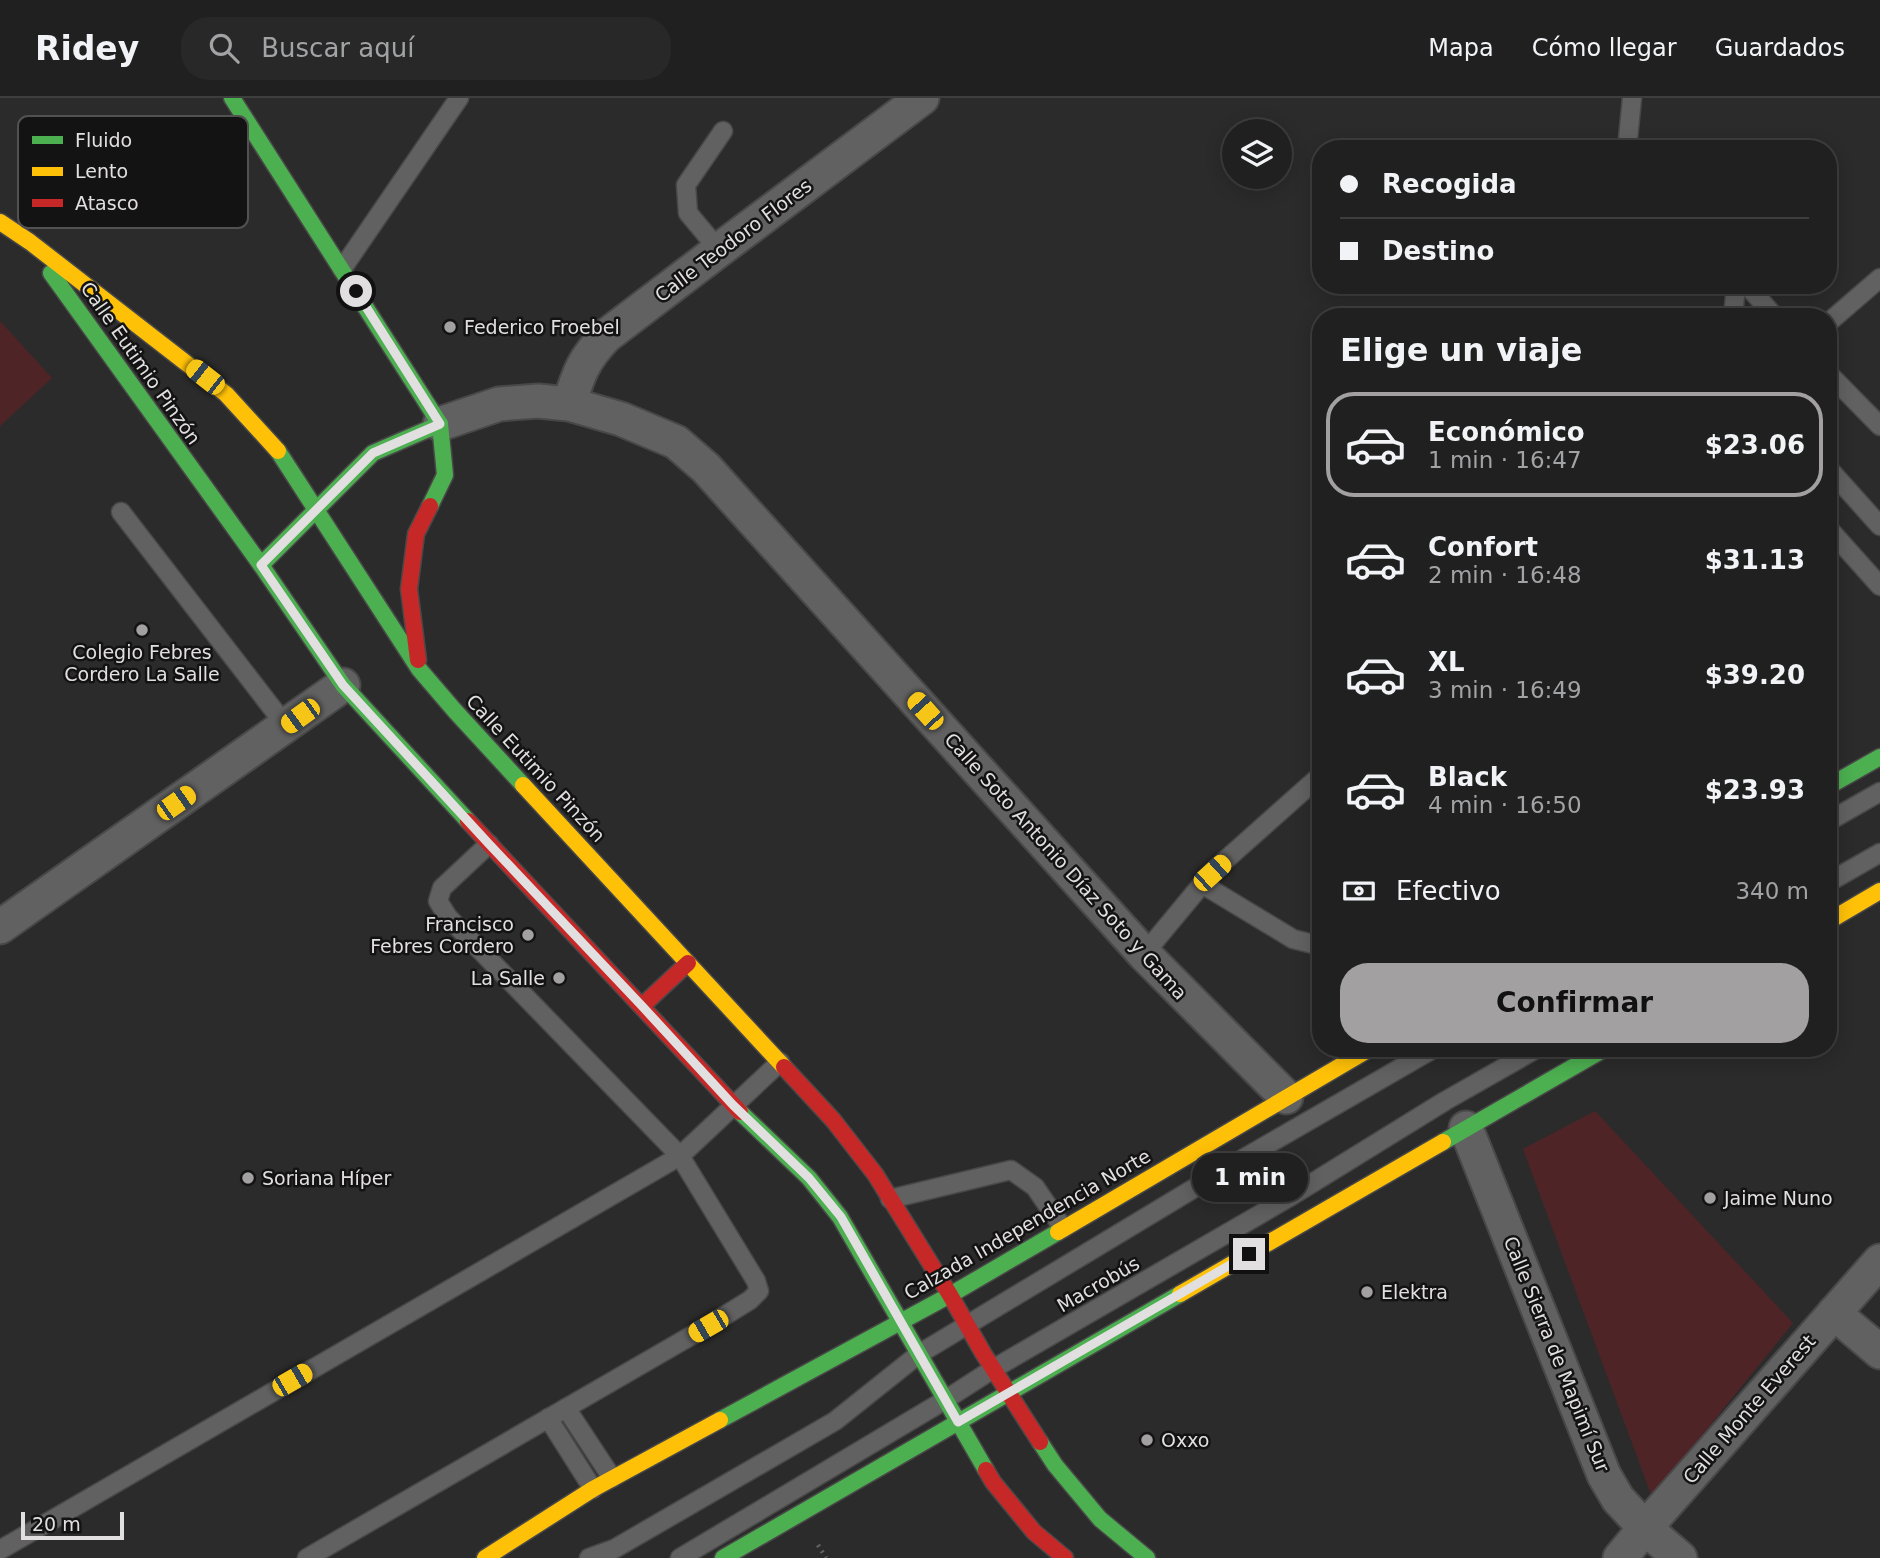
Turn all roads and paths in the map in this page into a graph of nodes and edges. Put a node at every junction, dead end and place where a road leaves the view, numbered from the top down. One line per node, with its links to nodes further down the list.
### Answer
1 (232, 98): 5 (street)
2 (459, 98): 12 (lane)
3 (922, 98): 11 (street, Calle Teodoro Flores)
4 (1632, 98): 8 (lane)
5 (244, 116)
6 (248, 123): 12 (street)
7 (723, 131): 11 (lane)
8 (1628, 140)
9 (0, 222): 10 (street, Calle Eutimio Pinzón)
10 (30, 242): 22 (street, Calle Eutimio Pinzón); 26 (street, Calle Eutimio Pinzón)
11 (719, 250): 18 (street, Calle Teodoro Flores)
12 (342, 269): 19 (street)
13 (1880, 278): 16 (lane)
14 (1755, 294): 15 (lane)
15 (1767, 308)
16 (1837, 315)
17 (1837, 382): 20 (lane)
18 (569, 404): 19 (street, Calle Soto Antonio Díaz Soto y Gama); 44 (street, Calle Soto Antonio Díaz Soto y Gama)
19 (440, 424): 22 (street); 28 (street)
20 (1880, 426)
21 (1837, 477): 24 (lane)
22 (317, 510): 26 (street); 28 (street, Calle Eutimio Pinzón)
23 (121, 512): 30 (lane)
24 (1880, 526)
25 (1837, 538): 27 (lane)
26 (261, 565): 29 (street, Calle Eutimio Pinzón)
27 (1880, 586)
28 (419, 669): 45 (street, Calle Eutimio Pinzón)
29 (343, 685): 30 (street); 36 (street, Calle Eutimio Pinzón)
30 (286, 726): 42 (street)
31 (1880, 757): 32 (street)
32 (1837, 781)
33 (1312, 783): 39 (lane)
34 (1880, 792): 35 (lane)
35 (1837, 816)
36 (489, 844): 46 (street, Calle Eutimio Pinzón); 55 (lane)
37 (1880, 853): 38 (lane)
38 (1837, 877)
39 (1202, 884): 43 (lane); 44 (lane)
40 (1880, 891): 41 (street)
41 (1837, 915)
42 (0, 927)
43 (1312, 944)
44 (1144, 954): 52 (street, Calle Soto Antonio Díaz Soto y Gama)
45 (688, 963): 46 (street); 51 (street, Calle Eutimio Pinzón)
46 (642, 1006): 53 (street, Calle Eutimio Pinzón)
47 (1355, 1057): 52 (street, Calzada Independencia Norte)
48 (1419, 1057): 62 (lane, Macrobús)
49 (1522, 1057): 65 (lane, Macrobús)
50 (1590, 1057): 54 (street)
51 (780, 1062): 53 (lane); 56 (street, Calle Eutimio Pinzón)
52 (1286, 1097): 57 (street, Calzada Independencia Norte)
53 (733, 1105): 55 (lane); 61 (street, Calle Eutimio Pinzón)
54 (1466, 1128): 66 (street); 73 (street, Calle Sierra de Mapimí Sur)
55 (681, 1156): 68 (lane); 74 (lane)
56 (891, 1199): 57 (lane); 59 (street, Calle Eutimio Pinzón)
57 (1063, 1228): 59 (street, Calzada Independencia Norte)
58 (1880, 1261): 60 (street, Calle Monte Everest)
59 (950, 1295): 61 (street, Calzada Independencia Norte); 62 (street, Calle Eutimio Pinzón)
60 (1834, 1313): 63 (street); 73 (street, Calle Monte Everest)
61 (901, 1322): 64 (street, Calle Eutimio Pinzón); 71 (street, Calzada Independencia Norte)
62 (967, 1325): 64 (lane, Macrobús); 65 (street, Calle Eutimio Pinzón)
63 (1880, 1352)
64 (919, 1354): 67 (street, Calle Eutimio Pinzón); 77 (lane, Macrobús)
65 (993, 1369): 66 (street, Calle Eutimio Pinzón); 67 (lane, Macrobús)
66 (1007, 1393): 70 (street); 81 (street, Calle Eutimio Pinzón)
67 (945, 1400): 70 (street, Calle Eutimio Pinzón); 78 (lane, Macrobús)
68 (566, 1408): 69 (lane); 71 (lane)
69 (548, 1418): 72 (lane); 75 (lane)
70 (958, 1422): 79 (street); 80 (street, Calle Eutimio Pinzón)
71 (612, 1478): 72 (street, Calzada Independencia Norte)
72 (593, 1489): 76 (street, Calzada Independencia Norte)
73 (1644, 1528): 82 (street, Calle Monte Everest); 83 (street, Calle Sierra de Mapimí Sur)
74 (0, 1550)
75 (307, 1558)
76 (485, 1558)
77 (589, 1558)
78 (680, 1558)
79 (723, 1558)
80 (1065, 1558)
81 (1147, 1558)
82 (1620, 1558)
83 (1681, 1558)

